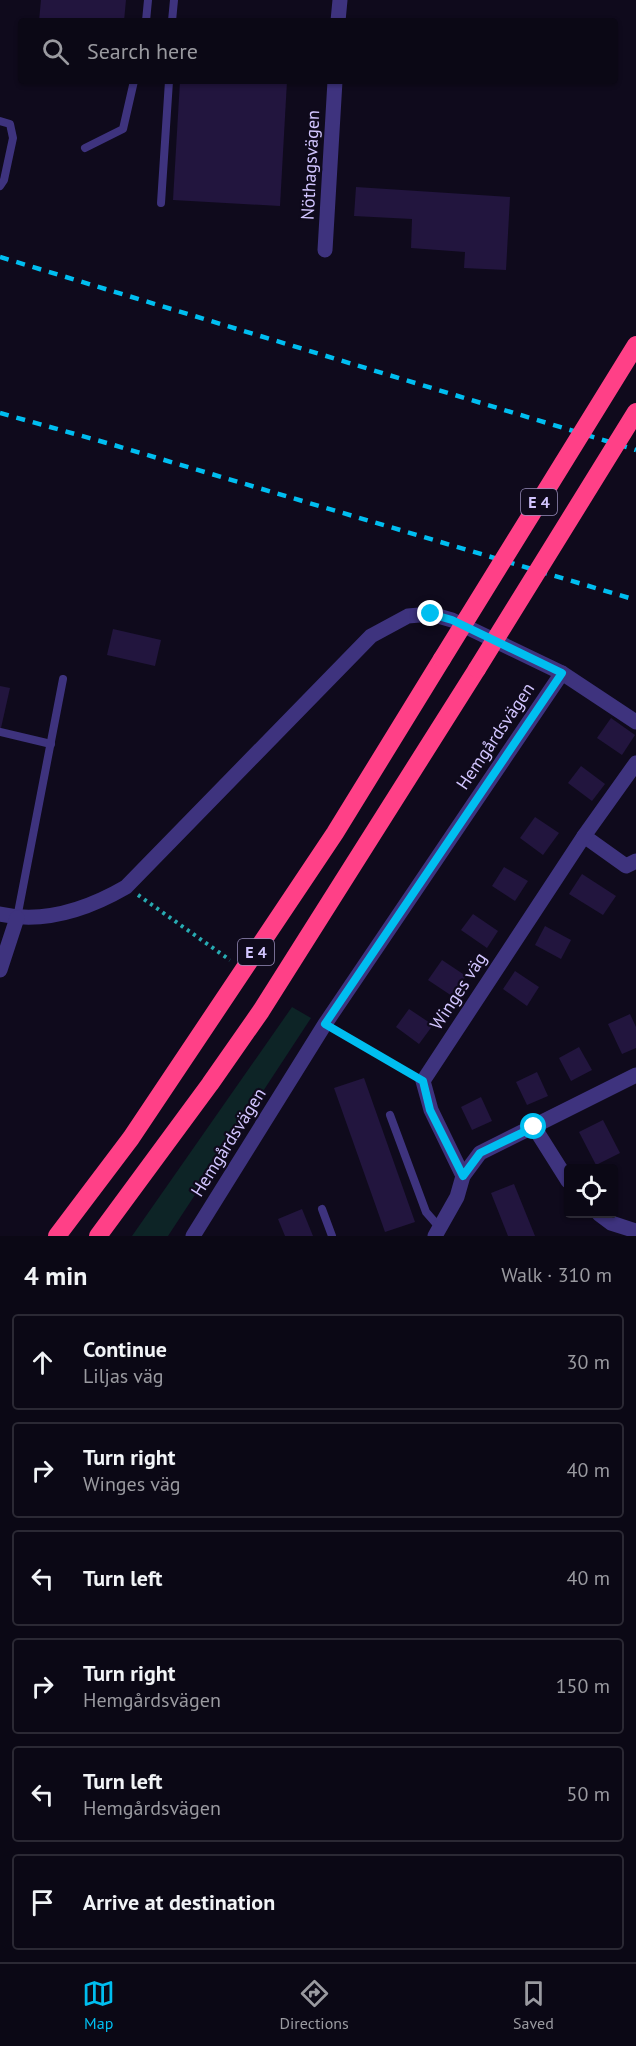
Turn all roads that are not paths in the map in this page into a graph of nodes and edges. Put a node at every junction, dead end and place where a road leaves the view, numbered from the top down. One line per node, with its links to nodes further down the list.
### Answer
1 (148, 0): 4 (lane)
2 (174, 0): 5 (lane)
3 (340, 0): 6 (street)
4 (146, 18)
5 (172, 18)
6 (338, 18)
7 (133, 84): 11 (lane)
8 (169, 84): 13 (lane)
9 (335, 84): 14 (street, Nöthagsvägen)
10 (0, 121): 12 (lane)
11 (85, 148)
12 (0, 186)
13 (161, 203)
14 (325, 250)
15 (636, 345): 37 (highway, E 4, bridge)
16 (636, 412): 38 (highway, E 4, bridge)
17 (562, 673): 19 (street); 26 (street, Hemgårdsvägen); 39 (street, Hemgårdsvägen)
18 (63, 680): 21 (lane)
19 (636, 722)
20 (0, 732): 21 (lane)
21 (51, 744): 26 (lane)
22 (636, 763): 23 (street, Winges väg)
23 (584, 836): 24 (street); 32 (street, Winges väg)
24 (636, 861)
25 (0, 914): 26 (street, Hemgårdsvägen)
26 (17, 918): 27 (street)
27 (0, 970)
28 (636, 1075): 30 (street)
29 (390, 1115): 36 (lane)
30 (534, 1127): 31 (street); 32 (street)
31 (564, 1175)
32 (463, 1176): 36 (street)
33 (322, 1209): 40 (lane)
34 (605, 1218): 35 (street)
35 (636, 1231)
36 (438, 1232)
37 (57, 1236)
38 (98, 1236)
39 (192, 1236)
40 (332, 1236)

